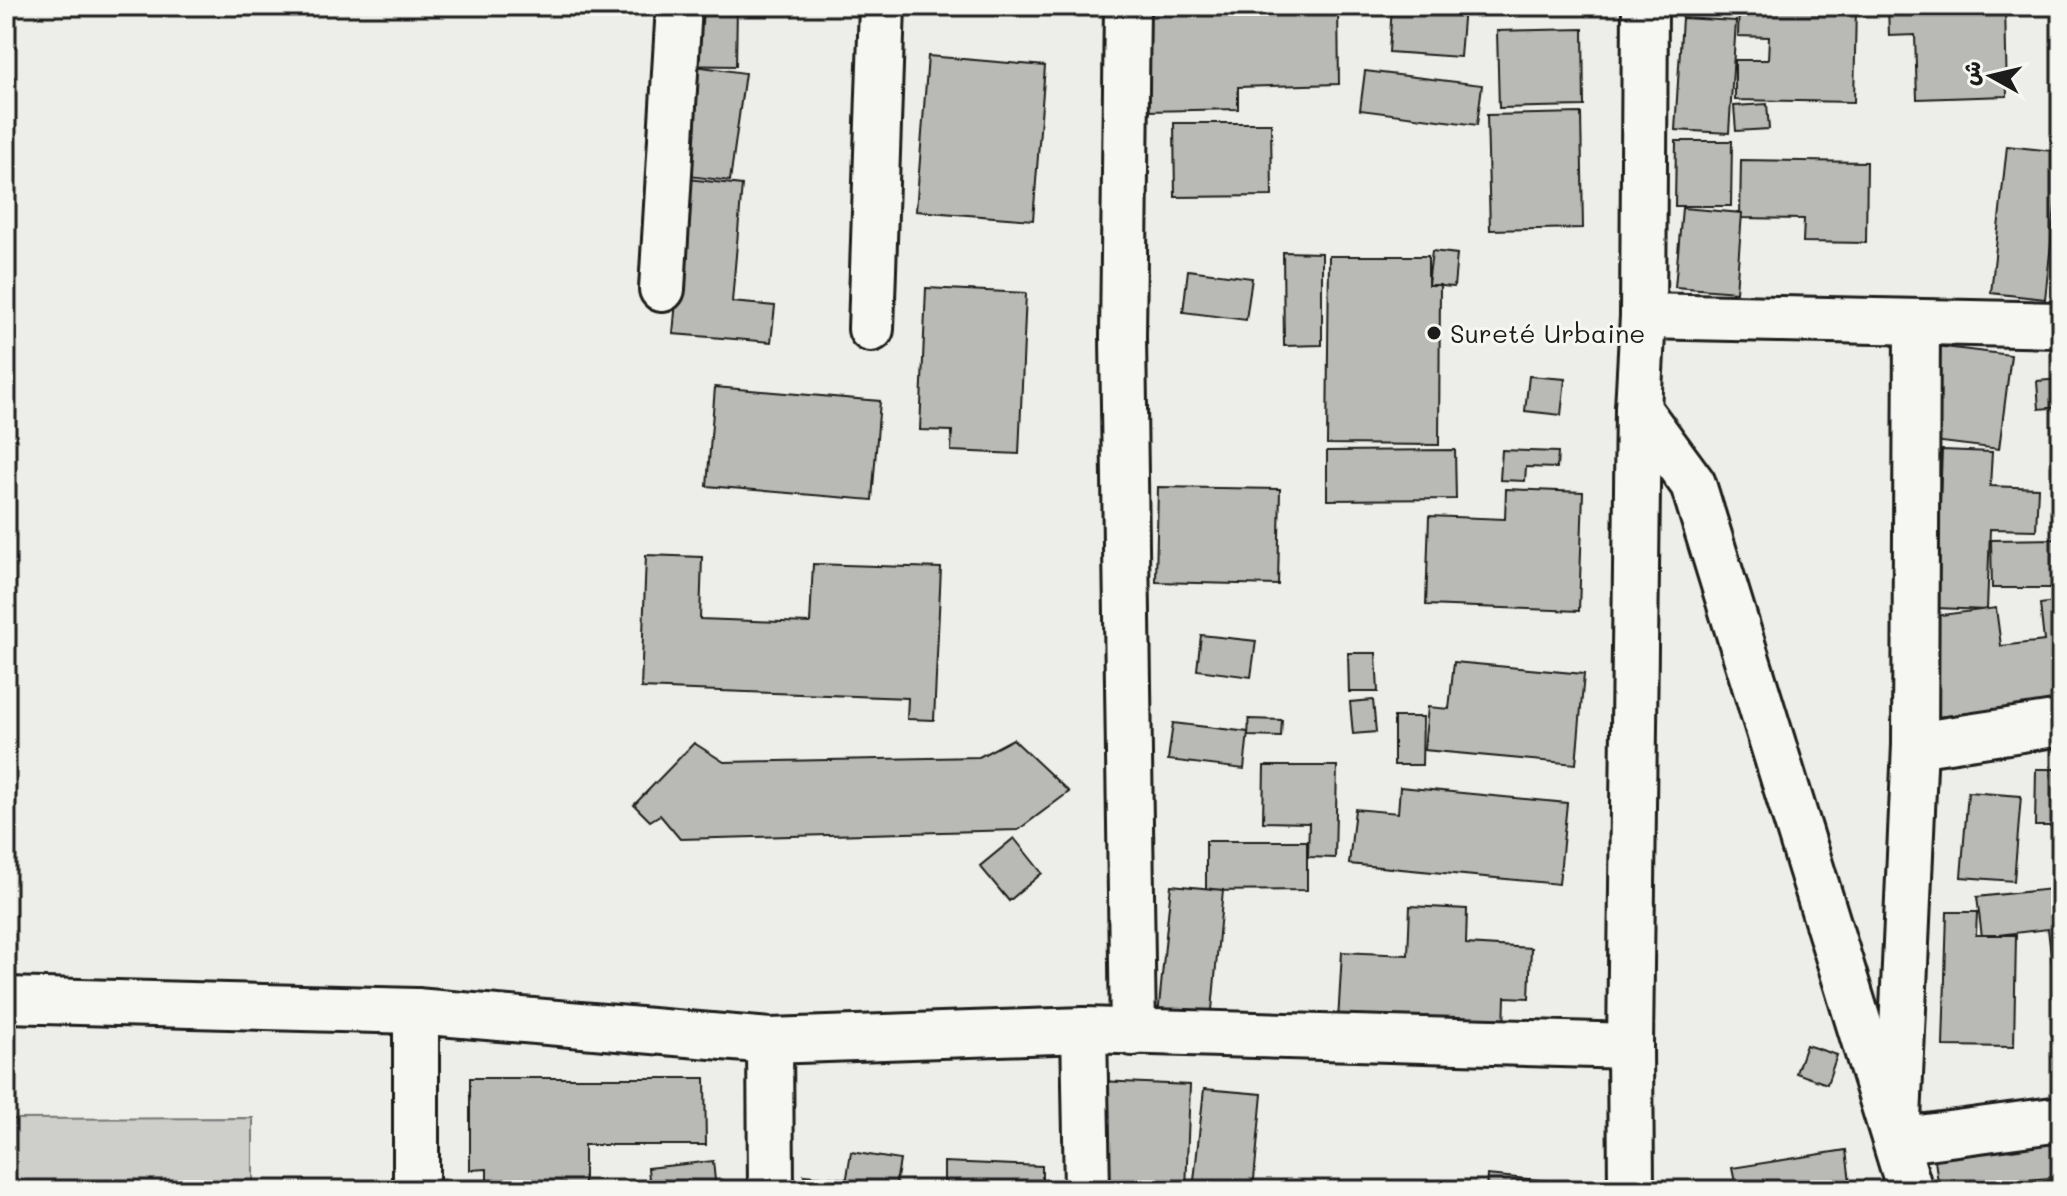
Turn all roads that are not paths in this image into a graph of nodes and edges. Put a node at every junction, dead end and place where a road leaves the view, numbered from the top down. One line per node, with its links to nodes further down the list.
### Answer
1 (679, 6): 5 (street)
2 (882, 6): 9 (street)
3 (1127, 6): 16 (street)
4 (1645, 6): 6 (street)
5 (662, 289)
6 (1643, 316): 7 (street); 10 (street)
7 (1917, 323): 8 (street); 12 (street)
8 (2061, 325)
9 (871, 329)
10 (1638, 409): 18 (street); 20 (street)
11 (2061, 723): 12 (street)
12 (1915, 745): 20 (street)
13 (6, 1000): 14 (street)
14 (416, 1011): 17 (street); 21 (street)
15 (1084, 1030): 16 (street); 17 (street); 23 (street)
16 (1133, 1033): 18 (street)
17 (770, 1041): 22 (street)
18 (1630, 1046): 24 (street)
19 (2061, 1119): 20 (street)
20 (1897, 1141): 25 (street)
21 (416, 1190)
22 (771, 1190)
23 (1087, 1190)
24 (1631, 1190)
25 (1910, 1190)

